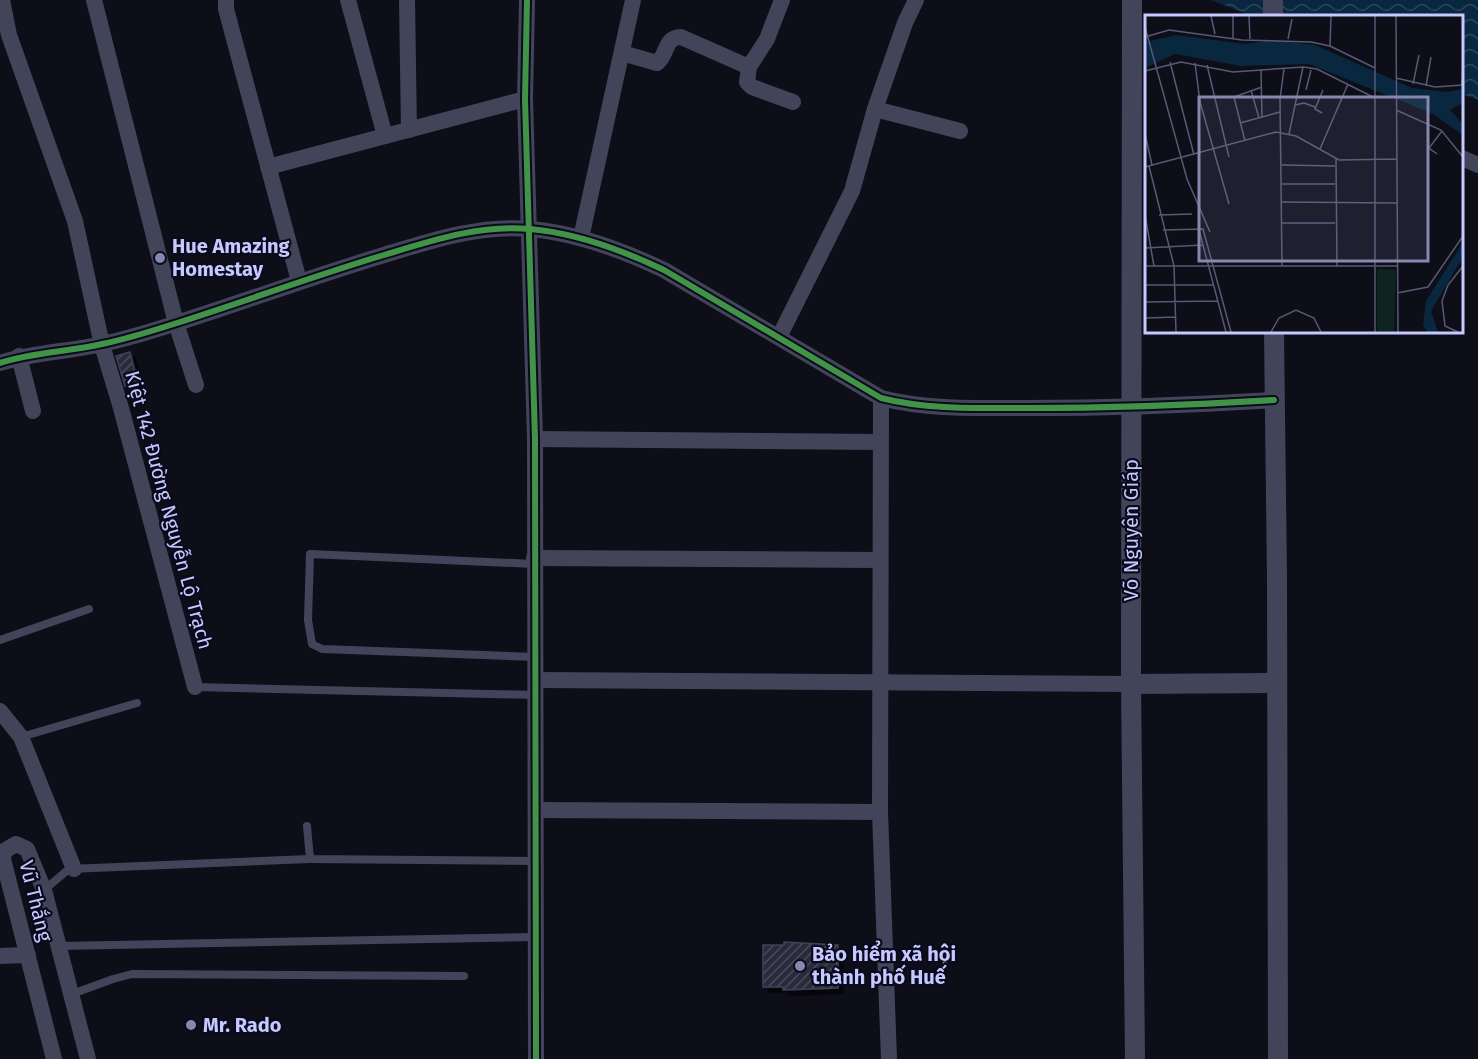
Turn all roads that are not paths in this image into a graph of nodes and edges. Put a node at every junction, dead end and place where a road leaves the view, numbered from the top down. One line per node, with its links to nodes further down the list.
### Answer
1 (2, 0): 28 (street, Kiệt 142 Đường Nguyễn Lộ Trạch)
2 (94, 0): 25 (street)
3 (226, 0): 21 (street)
4 (348, 0): 18 (street)
5 (406, 0): 16 (street)
6 (527, 0): 13 (street)
7 (633, 0): 11 (street)
8 (782, 0): 12 (street)
9 (916, 0): 15 (street)
10 (1129, 2): 34 (street, Võ Nguyên Giáp)
11 (622, 54): 12 (street); 23 (street)
12 (749, 67): 14 (street)
13 (525, 99): 16 (street); 22 (street)
14 (793, 102)
15 (875, 110): 17 (street); 27 (street)
16 (409, 130): 18 (street)
17 (960, 131)
18 (385, 136): 21 (street)
19 (1463, 159): 20 (street)
20 (1478, 165)
21 (268, 167): 24 (street)
22 (530, 229): 23 (street); 24 (street); 36 (street)
23 (581, 238): 27 (street)
24 (298, 281): 25 (street)
25 (176, 323): 28 (street); 31 (street)
26 (1274, 333): 33 (street)
27 (779, 336): 32 (street)
28 (102, 345): 29 (street); 46 (street, Kiệt 142 Đường Nguyễn Lộ Trạch)
29 (19, 356): 30 (street); 35 (street)
30 (0, 363)
31 (196, 385)
32 (881, 398): 34 (street); 37 (street)
33 (1274, 400): 34 (street); 44 (street)
34 (1131, 408): 45 (street, Võ Nguyên Giáp)
35 (33, 411)
36 (535, 439): 37 (street); 39 (street)
37 (880, 442): 38 (street)
38 (880, 560): 39 (street); 43 (street)
39 (534, 561): 42 (street); 42 (lane)
40 (89, 609): 41 (lane)
41 (0, 640)
42 (536, 657): 47 (street)
43 (880, 683): 45 (street); 47 (street); 52 (street)
44 (1277, 683): 45 (street); 70 (street)
45 (1131, 684): 69 (street, Võ Nguyên Giáp)
46 (195, 687): 47 (lane)
47 (536, 688): 51 (street)
48 (137, 704): 50 (lane)
49 (0, 711): 50 (street)
50 (21, 737): 57 (street)
51 (536, 810): 52 (street); 56 (street)
52 (880, 812): 68 (street)
53 (307, 826): 55 (lane)
54 (2, 858): 58 (street, Vũ Thắng); 61 (street, Vũ Thắng)
55 (309, 859): 56 (lane); 57 (lane)
56 (536, 861): 59 (street)
57 (74, 869): 58 (lane)
58 (44, 890): 60 (street, Vũ Thắng)
59 (536, 937): 60 (lane); 67 (street)
60 (59, 946): 64 (street, Vũ Thắng)
61 (28, 955): 62 (street); 65 (street, Vũ Thắng)
62 (0, 956)
63 (464, 976): 64 (lane)
64 (72, 993): 66 (street, Vũ Thắng)
65 (54, 1059)
66 (88, 1059)
67 (536, 1059)
68 (889, 1059)
69 (1135, 1059)
70 (1278, 1059)

